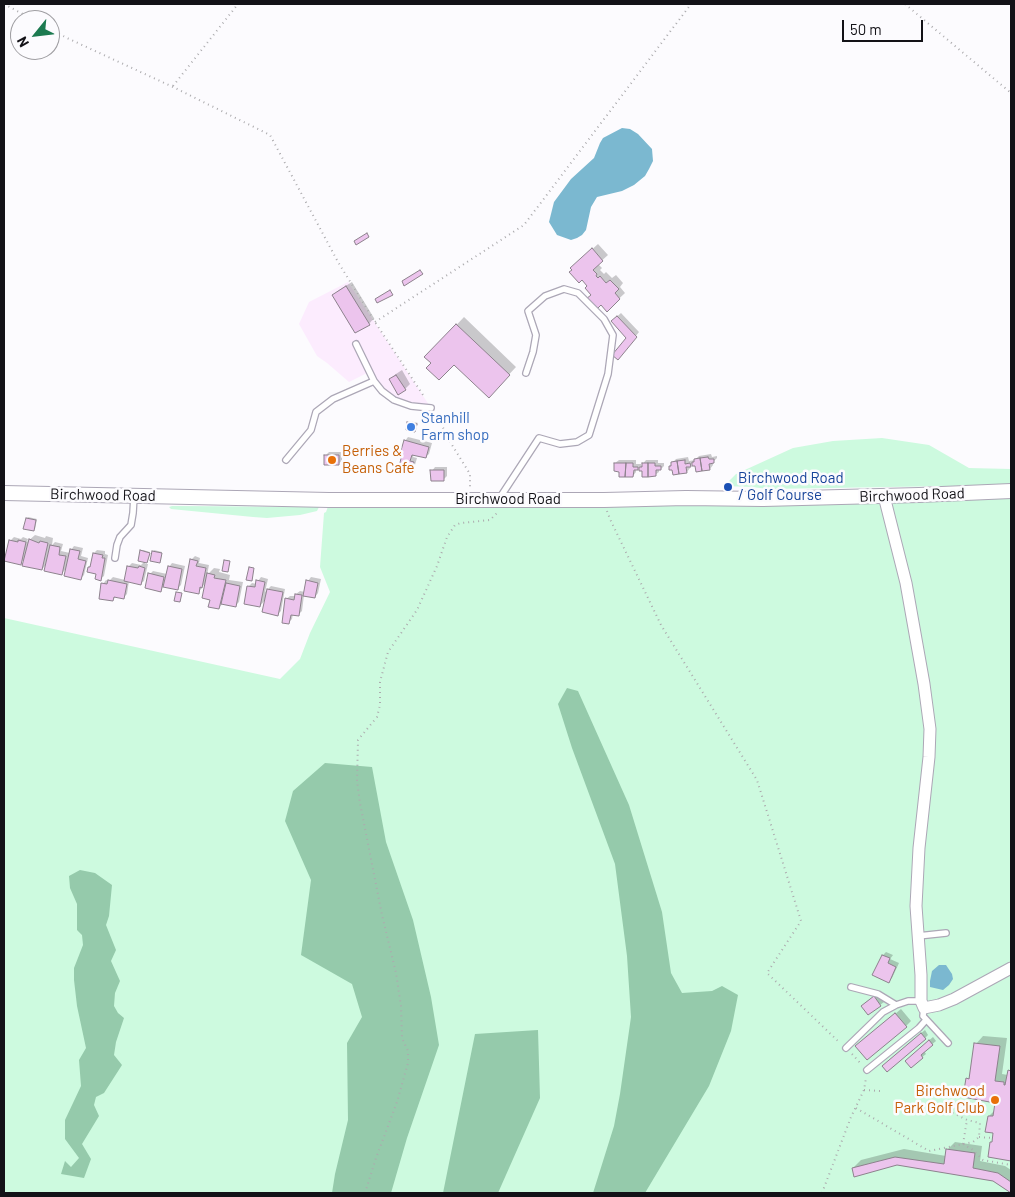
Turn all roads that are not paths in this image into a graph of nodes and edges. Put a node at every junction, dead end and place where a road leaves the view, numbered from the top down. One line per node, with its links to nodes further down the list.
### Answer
1 (356, 344): 3 (lane)
2 (526, 373): 10 (lane)
3 (374, 381): 4 (lane); 5 (lane)
4 (431, 408)
5 (286, 460)
6 (1011, 491): 9 (street, Birchwood Road)
7 (4, 493): 8 (street, Birchwood Road)
8 (134, 496): 10 (street, Birchwood Road); 11 (lane)
9 (884, 496): 10 (street, Birchwood Road); 13 (street)
10 (500, 503)
11 (115, 558)
12 (946, 933): 13 (lane)
13 (918, 936): 17 (street)
14 (1011, 968): 17 (street)
15 (851, 986): 16 (lane)
16 (896, 1005): 17 (lane); 19 (lane)
17 (924, 1010): 18 (lane); 20 (lane)
18 (948, 1043)
19 (846, 1048)
20 (867, 1070)

